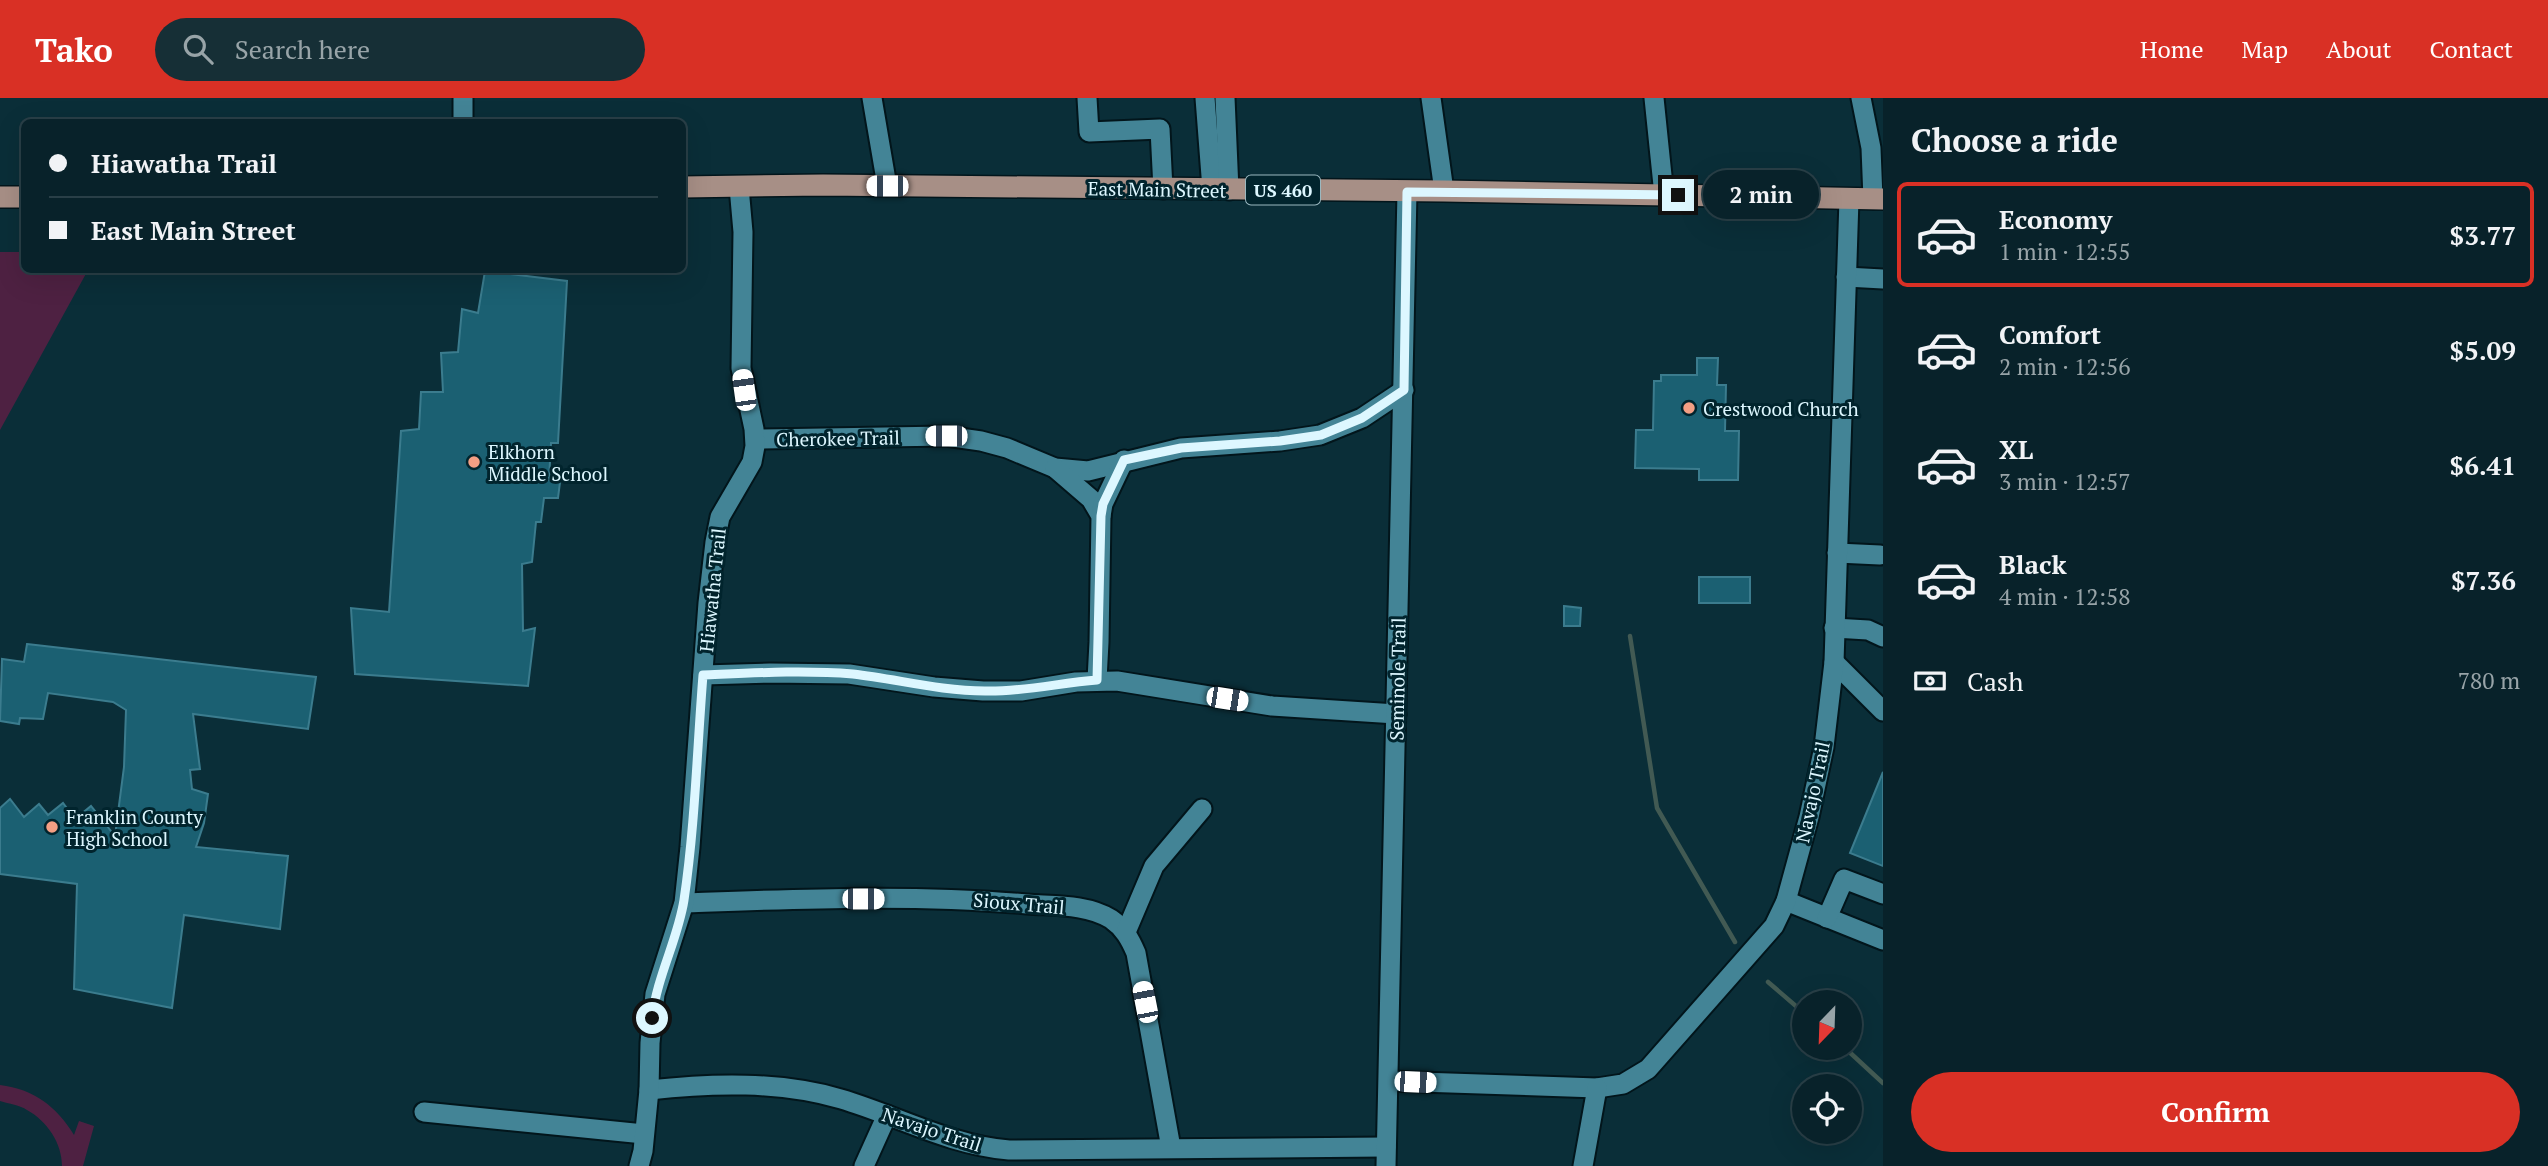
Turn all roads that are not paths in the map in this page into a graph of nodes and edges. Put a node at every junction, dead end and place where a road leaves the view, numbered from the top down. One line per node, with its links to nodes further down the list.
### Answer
1 (463, 98): 9 (street)
2 (872, 98): 10 (street)
3 (1087, 98): 13 (street)
4 (1205, 98): 14 (street)
5 (1225, 98): 14 (street)
6 (1431, 98): 15 (street)
7 (1654, 98): 17 (street)
8 (1861, 98): 21 (street)
9 (463, 119)
10 (887, 186): 12 (main road, East Main Street / US 460); 13 (main road, East Main Street / US 460)
11 (686, 187): 12 (main road, East Main Street / US 460)
12 (738, 187): 25 (street, Hiawatha Trail)
13 (1163, 189): 14 (main road, East Main Street / US 460)
14 (1221, 189): 16 (main road, East Main Street / US 460)
15 (1444, 191): 16 (main road, East Main Street / US 460); 17 (main road, East Main Street / US 460)
16 (1407, 192): 24 (street, Seminole Trail)
17 (1664, 195): 20 (main road, East Main Street / US 460)
18 (0, 197): 19 (main road)
19 (21, 197)
20 (1849, 199): 21 (main road, East Main Street / US 460); 22 (street, Navajo Trail)
21 (1878, 199)
22 (1846, 277): 23 (street); 29 (street, Navajo Trail)
23 (1883, 279)
24 (1404, 390): 26 (street, Cherokee Trail); 37 (street, Seminole Trail)
25 (756, 439): 27 (street, Cherokee Trail); 34 (street, Hiawatha Trail)
26 (1124, 460): 27 (street, Cherokee Trail); 28 (street)
27 (1055, 468): 28 (street)
28 (1101, 516): 35 (street)
29 (1837, 553): 30 (street); 31 (street, Navajo Trail)
30 (1880, 555)
31 (1834, 628): 32 (street); 33 (street, Navajo Trail)
32 (1876, 634)
33 (1834, 662): 36 (street); 40 (street, Navajo Trail)
34 (703, 675): 35 (street); 41 (street, Hiawatha Trail)
35 (1097, 680): 37 (street)
36 (1883, 711)
37 (1396, 714): 45 (street, Seminole Trail)
38 (1202, 809): 43 (street)
39 (1883, 894): 42 (street)
40 (1786, 901): 42 (street); 46 (street, Navajo Trail)
41 (684, 903): 43 (street, Sioux Trail); 47 (street, Hiawatha Trail)
42 (1827, 918): 44 (street)
43 (1126, 932): 51 (street)
44 (1883, 940)
45 (1388, 1081): 46 (street, Navajo Trail); 52 (street, Seminole Trail)
46 (1597, 1088): 55 (street)
47 (649, 1090): 49 (street, Navajo Trail); 50 (street, Hiawatha Trail)
48 (424, 1112): 50 (street)
49 (887, 1115): 51 (street, Navajo Trail); 54 (street)
50 (644, 1134): 53 (street, Hiawatha Trail)
51 (1171, 1148): 52 (street, Navajo Trail)
52 (1386, 1156)
53 (639, 1166)
54 (864, 1166)
55 (1583, 1166)

